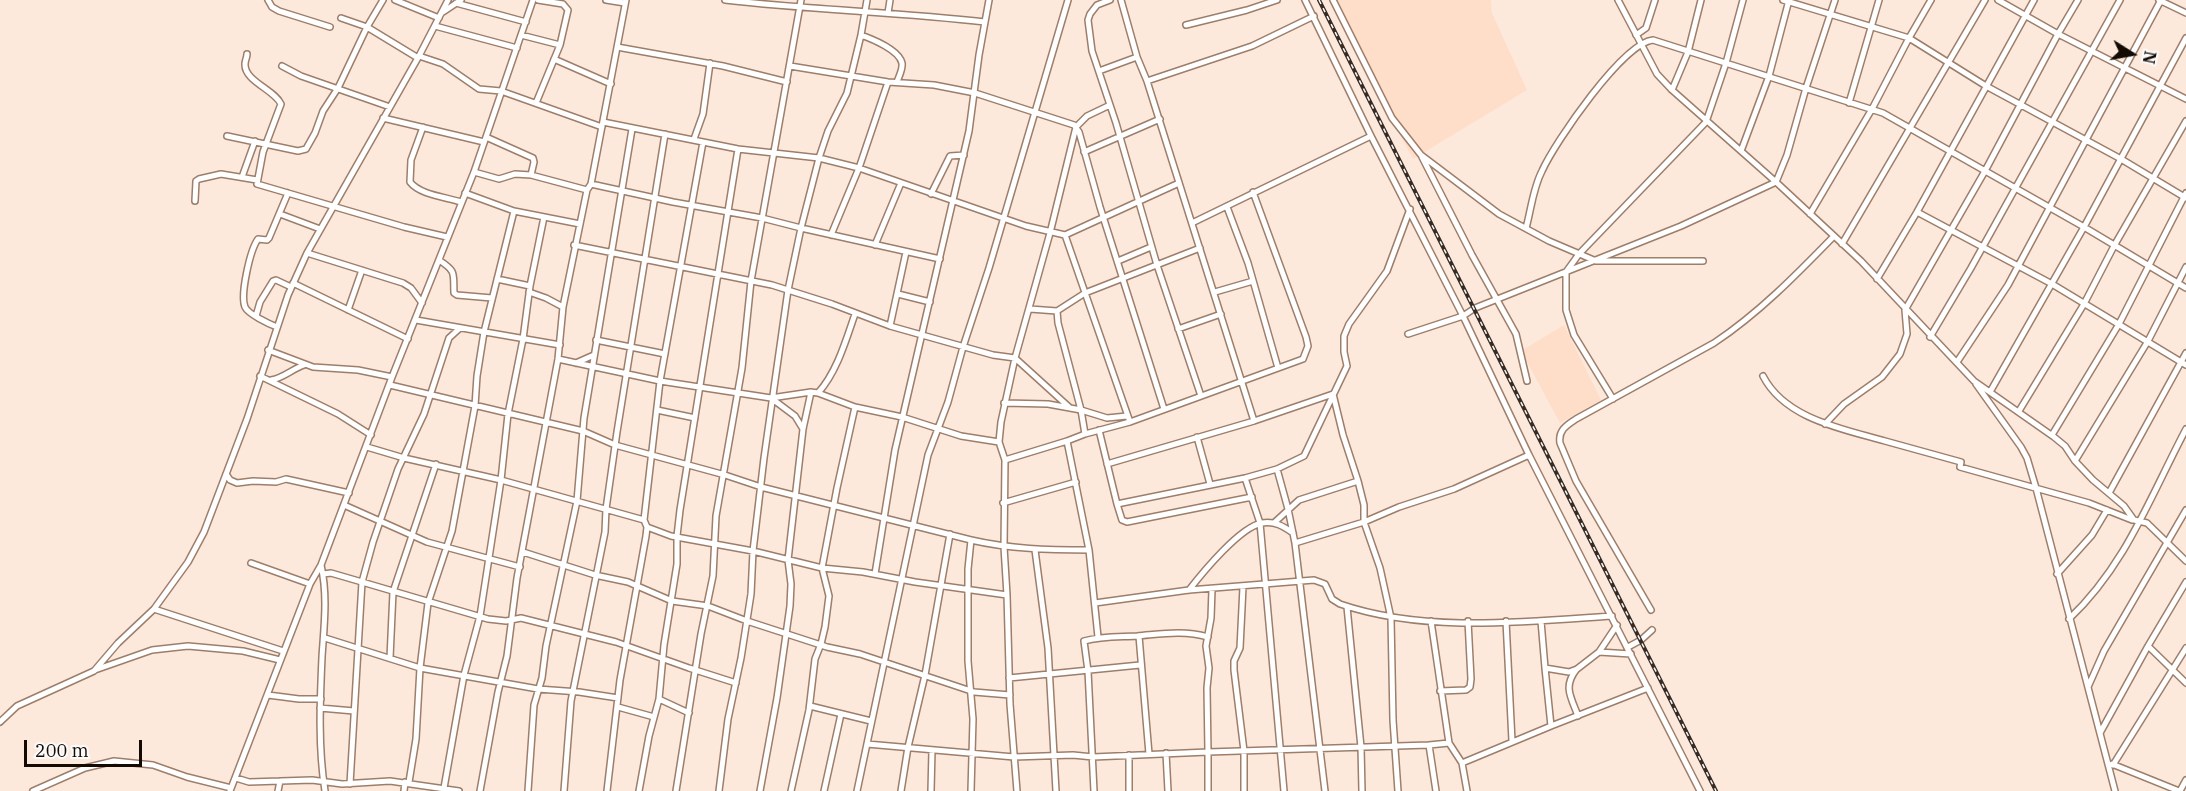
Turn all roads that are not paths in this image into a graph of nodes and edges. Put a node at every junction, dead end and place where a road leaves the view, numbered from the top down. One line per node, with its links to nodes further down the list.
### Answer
1 (268, 0): 50 (street)
2 (383, 0): 51 (street)
3 (395, 0): 41 (street)
4 (448, 0): 41 (street)
5 (533, 0): 46 (street)
6 (538, 0): 60 (street)
7 (606, 0): 35 (street)
8 (725, 0): 34 (street)
9 (801, 0): 37 (street)
10 (867, 0): 38 (street)
11 (890, 0): 39 (street)
12 (989, 0): 47 (street)
13 (1068, 0): 97 (street)
14 (1110, 0): 36 (street)
15 (1121, 0): 67 (street)
16 (1277, 0): 48 (street)
17 (1305, 0): 42 (street)
18 (1333, 0): 123 (street)
19 (1618, 0): 56 (street)
20 (1655, 0): 56 (street)
21 (1701, 0): 64 (street)
22 (1743, 0): 71 (street)
23 (1787, 0): 43 (street); 76 (street)
24 (1835, 0): 43 (street)
25 (1879, 0): 52 (street)
26 (1931, 0): 57 (street)
27 (1986, 0): 69 (street)
28 (1998, 0): 44 (street)
29 (2034, 0): 44 (street)
30 (2078, 0): 53 (street)
31 (2120, 0): 63 (street)
32 (2160, 0): 40 (street); 74 (street)
33 (458, 1): 41 (street); 46 (street)
34 (741, 1): 37 (street)
35 (625, 2): 62 (street)
36 (1095, 2): 75 (street)
37 (799, 8): 38 (street); 73 (street)
38 (865, 12): 39 (street); 55 (street)
39 (888, 13): 47 (street)
40 (2186, 13)
41 (440, 16): 49 (street)
42 (1314, 16): 78 (street); 110 (street)
43 (1830, 16): 52 (street); 86 (street)
44 (2025, 17): 53 (street); 83 (street)
45 (341, 18): 51 (street)
46 (526, 22): 54 (street)
47 (985, 22): 89 (street)
48 (1186, 25)
49 (435, 26): 61 (street); 66 (street)
50 (330, 27)
51 (367, 27): 66 (street); 85 (street)
52 (1870, 28): 57 (street); 91 (street)
53 (2058, 34): 63 (street); 94 (street)
54 (521, 35): 60 (street); 61 (street)
55 (861, 35): 77 (street); 81 (street)
56 (1636, 35): 59 (street)
57 (1909, 38): 69 (street); 96 (street)
58 (2186, 38): 84 (street)
59 (1641, 44): 64 (street); 88 (street); 168 (street)
60 (560, 45): 68 (street)
61 (518, 48): 87 (street)
62 (617, 48): 70 (street); 82 (street)
63 (2091, 51): 74 (street); 102 (street)
64 (1688, 52): 71 (street); 88 (street)
65 (247, 54): 117 (street)
66 (418, 57): 87 (street); 95 (street)
67 (1137, 57): 75 (street); 78 (street)
68 (554, 59): 82 (street); 92 (street)
69 (1949, 61): 83 (street); 107 (street)
70 (711, 63): 79 (street); 112 (street)
71 (1726, 63): 76 (street); 101 (street)
72 (282, 66): 85 (street)
73 (790, 66): 77 (street); 79 (street)
74 (2126, 68): 84 (street); 114 (street)
75 (1099, 71): 93 (street)
76 (1769, 76): 86 (street); 119 (street)
77 (850, 77): 80 (street); 125 (street)
78 (1147, 81): 99 (street)
79 (787, 82): 121 (street)
80 (888, 82): 81 (street); 127 (street)
81 (897, 82): 89 (street)
82 (611, 84): 103 (street)
83 (1986, 86): 94 (street); 120 (street)
84 (2161, 86): 90 (street); 126 (street)
85 (338, 88): 95 (street); 117 (street)
86 (1806, 88): 91 (street); 134 (street)
87 (501, 90): 92 (street); 113 (street)
88 (1672, 90): 101 (street)
89 (975, 93): 97 (street); 124 (street)
90 (2186, 99)
91 (1848, 103): 96 (street)
92 (536, 104): 103 (street)
93 (1110, 105): 105 (street); 111 (street)
94 (2020, 105): 102 (street); 128 (street)
95 (390, 107): 98 (street)
96 (1872, 109): 107 (street); 159 (street)
97 (1036, 112): 105 (street); 163 (street)
98 (383, 118): 104 (street); 150 (street)
99 (1160, 119): 111 (street); 136 (street)
100 (2186, 121): 132 (street)
101 (1706, 122): 119 (street); 186 (street)
102 (2052, 122): 114 (street); 138 (street)
103 (602, 124): 106 (street); 137 (street)
104 (423, 127): 113 (street); 147 (street)
105 (1076, 127): 122 (street); 171 (street)
106 (632, 129): 108 (street); 139 (street)
107 (1910, 129): 120 (street); 176 (street)
108 (665, 134): 112 (street); 145 (street)
109 (227, 136): 115 (street)
110 (1371, 136): 140 (street); 154 (street)
111 (1120, 137): 122 (street); 149 (street)
112 (694, 139): 116 (street)
113 (485, 140): 129 (street); 130 (street)
114 (2085, 140): 126 (street); 153 (street)
115 (255, 141): 117 (street); 131 (street)
116 (703, 142): 118 (street); 151 (street)
117 (266, 144): 133 (street)
118 (738, 149): 121 (street); 156 (street)
119 (1741, 151): 134 (street)
120 (1950, 151): 128 (street); 157 (street)
121 (775, 153): 125 (street); 162 (street)
122 (1084, 153): 161 (street)
123 (1421, 155): 168 (street); 216 (street)
124 (964, 156): 143 (street); 148 (street)
125 (819, 158): 127 (street); 167 (street)
126 (2121, 159): 132 (street); 166 (street)
127 (859, 168): 135 (street); 172 (street)
128 (1985, 171): 138 (street); 170 (street)
129 (474, 172): 130 (street); 142 (street)
130 (531, 175): 137 (street)
131 (242, 177): 133 (street); 146 (street)
132 (2155, 178): 144 (street); 180 (street)
133 (257, 180): 141 (street)
134 (1776, 182): 159 (street); 191 (street)
135 (901, 183): 143 (street); 178 (street)
136 (1179, 183): 149 (street); 164 (street)
137 (589, 187): 139 (street); 165 (street)
138 (2015, 188): 153 (street); 179 (street)
139 (621, 190): 145 (street); 185 (street)
140 (1253, 192): 152 (street); 259 (street)
141 (288, 193): 150 (street); 158 (street)
142 (465, 193): 147 (street); 155 (street)
143 (930, 194): 148 (street)
144 (2185, 196): 196 (street)
145 (654, 198): 151 (street); 189 (street)
146 (195, 201)
147 (460, 201): 175 (street)
148 (953, 201): 163 (street); 187 (street)
149 (1137, 201): 161 (street); 181 (street)
150 (333, 205): 169 (street); 175 (street)
151 (692, 206): 156 (street); 194 (street)
152 (1227, 207): 164 (street); 205 (street)
153 (2049, 208): 166 (street); 195 (street)
154 (1410, 209): 228 (street); 276 (street)
155 (514, 211): 160 (street); 202 (street)
156 (728, 212): 162 (street); 200 (street)
157 (1917, 212): 170 (street); 203 (street)
158 (280, 214): 169 (street); 227 (street)
159 (1810, 214): 174 (street)
160 (544, 217): 165 (street); 210 (street)
161 (1104, 217): 173 (street); 190 (street)
162 (762, 218): 167 (street); 204 (street)
163 (1004, 218): 171 (street); 247 (street)
164 (1192, 223): 182 (street)
165 (580, 224): 177 (street)
166 (2084, 227): 180 (street); 207 (street)
167 (801, 228): 172 (street); 211 (street)
168 (1526, 228): 186 (street)
169 (320, 229): 184 (street)
170 (1952, 229): 179 (street); 223 (street)
171 (1050, 233): 173 (street); 221 (street)
172 (831, 235): 178 (street)
173 (1065, 235): 212 (street)
174 (1834, 236): 176 (street); 279 (street)
175 (447, 237): 188 (street)
176 (1842, 244): 203 (street)
177 (574, 245): 185 (street); 220 (street)
178 (875, 245): 183 (street)
179 (1983, 246): 195 (street); 239 (street)
180 (2114, 246): 196 (street); 219 (street)
181 (1151, 247): 190 (street); 193 (street)
182 (1200, 248): 193 (street); 213 (street)
183 (906, 252): 187 (street); 214 (street)
184 (307, 253): 198 (street); 208 (street)
185 (611, 254): 189 (street); 243 (street)
186 (1579, 254): 191 (street); 199 (street)
187 (940, 259): 217 (street)
188 (439, 260): 215 (street); 218 (street)
189 (646, 260): 194 (street); 246 (street)
190 (1118, 261): 201 (street)
191 (1596, 261): 192 (street); 199 (street)
192 (1703, 261)
193 (1157, 265): 201 (street); 235 (street)
194 (680, 266): 200 (street); 250 (street)
195 (2018, 266): 207 (street); 254 (street)
196 (2148, 266): 206 (street); 230 (street)
197 (2186, 267): 206 (street)
198 (362, 270): 218 (street); 222 (street)
199 (1566, 272): 216 (street); 279 (street)
200 (717, 273): 204 (street); 270 (street)
201 (1122, 278): 212 (street); 286 (street)
202 (497, 279): 210 (street); 215 (street)
203 (1877, 279): 223 (street)
204 (751, 281): 211 (street); 275 (street)
205 (1253, 281): 213 (street); 259 (street)
206 (2177, 283): 209 (street); 244 (street)
207 (2052, 284): 219 (street); 272 (street)
208 (292, 285): 222 (street); 227 (street); 233 (street)
209 (2186, 288)
210 (529, 289): 220 (street); 242 (street)
211 (788, 290): 225 (street); 278 (street)
212 (1085, 292): 224 (street); 289 (street)
213 (1215, 292): 226 (street)
214 (898, 294): 217 (street); 232 (street)
215 (492, 298): 236 (street)
216 (1496, 300): 228 (street); 266 (street)
217 (930, 302): 238 (street)
218 (422, 303): 229 (street)
219 (2084, 304): 230 (street); 287 (street)
220 (563, 308): 245 (street)
221 (1030, 309): 224 (street); 253 (street)
222 (348, 310): 241 (street)
223 (1905, 310): 239 (street); 295 (street)
224 (1057, 311): 285 (street)
225 (855, 314): 232 (street); 273 (street)
226 (1221, 314): 235 (street); 268 (street)
227 (256, 316): 233 (street)
228 (1463, 316): 237 (street); 310 (street)
229 (416, 320): 231 (street); 241 (street)
230 (2119, 324): 244 (street); 303 (street)
231 (445, 326): 234 (street); 240 (street)
232 (890, 326): 238 (street)
233 (276, 327): 248 (street)
234 (460, 328): 236 (street); 240 (street)
235 (1178, 329): 277 (street)
236 (484, 332): 242 (street); 281 (street)
237 (1408, 334)
238 (922, 336): 247 (street); 290 (street)
239 (1930, 337): 254 (street)
240 (449, 338): 274 (street)
241 (408, 339): 263 (street)
242 (523, 339): 245 (street); 288 (street)
243 (596, 340): 246 (street); 251 (street)
244 (2148, 341): 256 (street); 313 (street)
245 (560, 345): 252 (street)
246 (631, 346): 250 (street); 260 (street)
247 (963, 347): 253 (street); 297 (street)
248 (268, 350): 257 (street); 261 (street)
249 (2186, 353): 256 (street)
250 (665, 354): 265 (street)
251 (594, 355): 255 (street); 258 (street)
252 (558, 358): 255 (street); 293 (street)
253 (1015, 358): 280 (street); 283 (street)
254 (1957, 362): 267 (street)
255 (576, 363): 258 (street)
256 (2183, 364): 330 (street)
257 (304, 365): 263 (street); 264 (street)
258 (594, 367): 260 (street); 300 (street)
259 (1278, 368): 268 (street)
260 (626, 374): 265 (street); 307 (street)
261 (260, 376): 264 (street); 319 (street)
262 (1763, 376): 295 (street)
263 (392, 377): 269 (street)
264 (269, 380): 302 (street)
265 (660, 381): 270 (street); 284 (street)
266 (1527, 381)
267 (1974, 381): 272 (street); 327 (street)
268 (1242, 382): 277 (street); 292 (street)
269 (390, 385): 274 (street); 302 (street)
270 (699, 388): 275 (street); 291 (street)
271 (811, 392): 273 (street); 278 (street); 296 (street)
272 (1990, 392): 287 (street)
273 (818, 393): 282 (street)
274 (432, 394): 281 (street); 311 (street)
275 (738, 394): 278 (street); 320 (street)
276 (1333, 394): 292 (street); 317 (street); 323 (street)
277 (1201, 396): 286 (street)
278 (771, 398): 296 (street); 326 (street)
279 (1613, 399): 398 (street)
280 (1004, 403): 283 (street); 306 (street)
281 (476, 406): 288 (street); 318 (street)
282 (855, 407): 290 (street); 337 (street)
283 (1069, 407): 285 (street)
284 (657, 410): 291 (street); 309 (street)
285 (1081, 410): 289 (street); 301 (street)
286 (1164, 410): 294 (street)
287 (2019, 411): 303 (street)
288 (508, 414): 293 (street); 322 (street)
289 (1127, 416): 294 (street)
290 (902, 417): 297 (street); 342 (street)
291 (695, 418): 316 (street)
292 (1254, 421): 304 (street)
293 (546, 422): 300 (street); 328 (street)
294 (1130, 422): 299 (street)
295 (1825, 424): 327 (street)
296 (803, 429): 331 (street)
297 (939, 429): 306 (street); 350 (street)
298 (2186, 429): 348 (street)
299 (1098, 430): 301 (street); 315 (street)
300 (583, 431): 307 (street); 333 (street)
301 (1085, 434): 305 (street)
302 (371, 435): 308 (street)
303 (2052, 435): 313 (street)
304 (1197, 437): 315 (street); 325 (street)
305 (1067, 441): 312 (street); 324 (street)
306 (999, 442): 312 (street)
307 (615, 445): 309 (street); 338 (street)
308 (367, 447): 311 (street); 329 (street)
309 (652, 455): 316 (street); 343 (street)
310 (1529, 455): 347 (street); 400 (street)
311 (404, 458): 314 (street); 345 (street)
312 (1005, 460): 334 (street)
313 (2075, 461): 330 (street)
314 (436, 464): 318 (street); 354 (street)
315 (1107, 464): 335 (street)
316 (687, 465): 320 (street); 355 (street)
317 (1277, 469): 321 (street); 339 (street)
318 (463, 471): 322 (street); 360 (street)
319 (226, 474): 329 (street); 397 (street)
320 (725, 475): 326 (street); 357 (street)
321 (1245, 478): 325 (street); 332 (street)
322 (501, 480): 328 (street); 366 (street)
323 (1358, 481): 339 (street); 347 (street)
324 (1076, 482): 334 (street); 363 (street)
325 (1210, 484): 335 (street)
326 (761, 487): 331 (street); 364 (street)
327 (2036, 488): 340 (street); 376 (street)
328 (534, 490): 333 (street); 365 (street)
329 (348, 493): 336 (street)
330 (2109, 493): 344 (street)
331 (796, 497): 337 (street); 367 (street)
332 (1252, 497): 335 (street); 349 (street)
333 (577, 501): 338 (street); 370 (street)
334 (1003, 503): 361 (street)
335 (1117, 504)
336 (344, 505): 345 (street); 371 (street)
337 (833, 506): 342 (street); 373 (street)
338 (606, 509): 343 (street); 377 (street)
339 (1288, 509): 346 (street); 352 (street)
340 (2107, 510): 344 (street); 376 (street)
341 (2186, 510): 359 (street)
342 (883, 517): 350 (street); 375 (street)
343 (644, 520): 351 (street)
344 (2134, 520): 348 (street)
345 (379, 522): 354 (street); 380 (street)
346 (1275, 522): 349 (street); 352 (street)
347 (1364, 522): 358 (street); 401 (street)
348 (2141, 522): 359 (street); 403 (street)
349 (1260, 523): 383 (street); 389 (street)
350 (914, 526): 353 (street); 378 (street)
351 (647, 527): 355 (street); 384 (street)
352 (1293, 533): 358 (street)
353 (950, 534): 356 (street); 385 (street)
354 (414, 536): 360 (street); 390 (street)
355 (677, 536): 357 (street); 392 (street)
356 (970, 540): 361 (street); 388 (street)
357 (714, 543): 364 (street); 395 (street)
358 (1295, 543): 379 (street)
359 (2168, 544): 368 (street); 446 (street)
360 (446, 547): 366 (street); 393 (street)
361 (1004, 547): 362 (street); 391 (street)
362 (1035, 550): 363 (street); 439 (street)
363 (1089, 550): 394 (street)
364 (753, 551): 367 (street); 404 (street)
365 (523, 552): 370 (street); 372 (street)
366 (487, 559): 372 (street); 399 (street)
367 (788, 560): 373 (street); 412 (street)
368 (2186, 561)
369 (250, 563): 382 (street)
370 (562, 563): 377 (street); 409 (street)
371 (321, 565): 374 (street); 382 (street)
372 (520, 567): 402 (street)
373 (822, 568): 375 (street); 419 (street)
374 (323, 574): 380 (street); 417 (street)
375 (876, 574): 378 (street)
376 (2057, 574): 403 (street)
377 (595, 575): 384 (street); 413 (street)
378 (903, 579): 385 (street); 430 (street)
379 (1300, 581): 383 (street); 396 (street); 476 (street)
380 (362, 582): 390 (street); 423 (street)
381 (2186, 582): 420 (street)
382 (310, 584): 424 (street)
383 (1264, 584): 386 (street); 477 (street)
384 (638, 586): 392 (street); 418 (street)
385 (940, 586): 388 (street); 441 (street)
386 (1243, 587): 387 (street); 479 (street)
387 (1212, 589): 389 (street); 416 (street)
388 (969, 590): 391 (street); 449 (street)
389 (1189, 590): 394 (street)
390 (393, 592): 393 (street); 427 (street)
391 (1007, 595): 442 (street)
392 (672, 601): 395 (street); 428 (street)
393 (428, 603): 399 (street); 432 (street)
394 (1095, 603): 415 (street)
395 (708, 606): 404 (street); 436 (street)
396 (1347, 607): 401 (street); 475 (street)
397 (154, 609): 424 (street); 435 (street)
398 (1651, 610)
399 (480, 616): 402 (street); 440 (street)
400 (1612, 616): 408 (street); 410 (street)
401 (1391, 618): 405 (street); 473 (street)
402 (513, 619): 409 (street); 443 (street)
403 (2069, 619): 446 (street)
404 (747, 621): 412 (street); 444 (street)
405 (1431, 621): 406 (street); 450 (street)
406 (1468, 621): 407 (street); 450 (street)
407 (1506, 621): 408 (street); 469 (street)
408 (1541, 621): 433 (street)
409 (551, 625): 413 (street); 448 (street)
410 (1617, 625): 421 (street); 425 (street)
411 (1652, 630): 421 (street)
412 (786, 632): 419 (street); 510 (street)
413 (584, 633): 418 (street); 451 (street)
414 (1139, 636): 415 (street); 416 (street); 431 (street)
415 (1098, 637): 438 (street)
416 (1208, 637): 480 (street)
417 (325, 638): 423 (street); 455 (street)
418 (626, 645): 428 (street); 454 (street)
419 (821, 645): 430 (street); 457 (street)
420 (2148, 646): 437 (street); 468 (street)
421 (1628, 647): 426 (street)
422 (2186, 648): 437 (street)
423 (359, 649): 427 (street); 460 (street)
424 (283, 651): 429 (street)
425 (1599, 652): 426 (street); 434 (street)
426 (1631, 654): 447 (street)
427 (390, 658): 432 (street)
428 (662, 658): 436 (street); 456 (street)
429 (280, 660): 435 (street); 452 (street)
430 (884, 663): 441 (street); 465 (street)
431 (1140, 665): 438 (street); 483 (street)
432 (420, 668): 440 (street); 494 (street)
433 (1545, 668): 434 (street); 467 (street)
434 (1577, 669): 463 (street)
435 (94, 670): 466 (street)
436 (696, 670): 444 (street); 461 (street)
437 (2173, 670): 445 (street); 489 (street)
438 (1088, 671): 439 (street); 487 (street)
439 (1051, 674): 442 (street); 486 (street)
440 (464, 675): 443 (street); 497 (street)
441 (925, 675): 449 (street); 474 (street)
442 (1009, 678): 453 (street)
443 (501, 683): 448 (street); 503 (street)
444 (736, 683): 509 (street)
445 (2186, 683)
446 (2088, 687): 468 (street)
447 (1648, 688): 463 (street); 530 (street)
448 (538, 689): 451 (street); 504 (street)
449 (970, 691): 453 (street); 481 (street)
450 (1440, 691): 470 (street)
451 (573, 692): 454 (street); 505 (street)
452 (268, 695): 455 (street); 490 (street)
453 (1010, 695): 485 (street)
454 (618, 698): 458 (street)
455 (321, 699): 459 (street)
456 (659, 699): 461 (street); 464 (street)
457 (810, 706): 462 (street); 511 (street)
458 (618, 707): 464 (street); 506 (street)
459 (321, 708): 460 (street); 493 (street)
460 (354, 711): 495 (street)
461 (688, 713): 508 (street)
462 (841, 714): 465 (street); 512 (street)
463 (1578, 716): 467 (street)
464 (654, 717): 507 (street)
465 (871, 721): 471 (street)
466 (0, 723)
467 (1551, 726): 469 (street)
468 (2100, 733): 489 (street)
469 (1512, 741): 488 (street)
470 (1449, 743): 472 (street); 488 (street)
471 (867, 744): 474 (street); 513 (street)
472 (1429, 745): 473 (street); 528 (street)
473 (1394, 746): 475 (street); 527 (street)
474 (908, 747): 478 (street); 514 (street)
475 (1361, 747): 476 (street); 526 (street)
476 (1320, 748): 477 (street); 525 (street)
477 (1281, 749): 479 (street); 524 (street)
478 (932, 750): 481 (street); 515 (street)
479 (1244, 751): 480 (street); 523 (street)
480 (1208, 752): 482 (street); 522 (street)
481 (971, 753): 485 (street); 516 (street)
482 (1166, 753): 483 (street); 521 (street)
483 (1149, 754): 484 (street)
484 (1130, 755): 487 (street); 520 (street)
485 (1014, 757): 486 (street); 517 (street)
486 (1053, 757): 487 (street); 518 (street)
487 (1093, 757): 519 (street)
488 (1462, 763): 529 (street)
489 (2110, 764): 531 (street); 532 (street)
490 (236, 778): 492 (street); 496 (street)
491 (2186, 780): 532 (street)
492 (280, 781): 493 (street); 499 (street)
493 (324, 781): 495 (street); 500 (street)
494 (407, 782): 495 (street); 497 (street); 501 (street)
495 (350, 784)
496 (230, 789): 498 (street)
497 (443, 789): 502 (street)
498 (33, 791)
499 (278, 791)
500 (325, 791)
501 (404, 791)
502 (459, 791)
503 (480, 791)
504 (528, 791)
505 (564, 791)
506 (607, 791)
507 (639, 791)
508 (676, 791)
509 (719, 791)
510 (760, 791)
511 (791, 791)
512 (824, 791)
513 (857, 791)
514 (901, 791)
515 (931, 791)
516 (971, 791)
517 (1017, 791)
518 (1056, 791)
519 (1095, 791)
520 (1130, 791)
521 (1168, 791)
522 (1208, 791)
523 (1244, 791)
524 (1284, 791)
525 (1325, 791)
526 (1362, 791)
527 (1398, 791)
528 (1436, 791)
529 (1467, 791)
530 (1700, 791)
531 (2115, 791)
532 (2179, 791)

